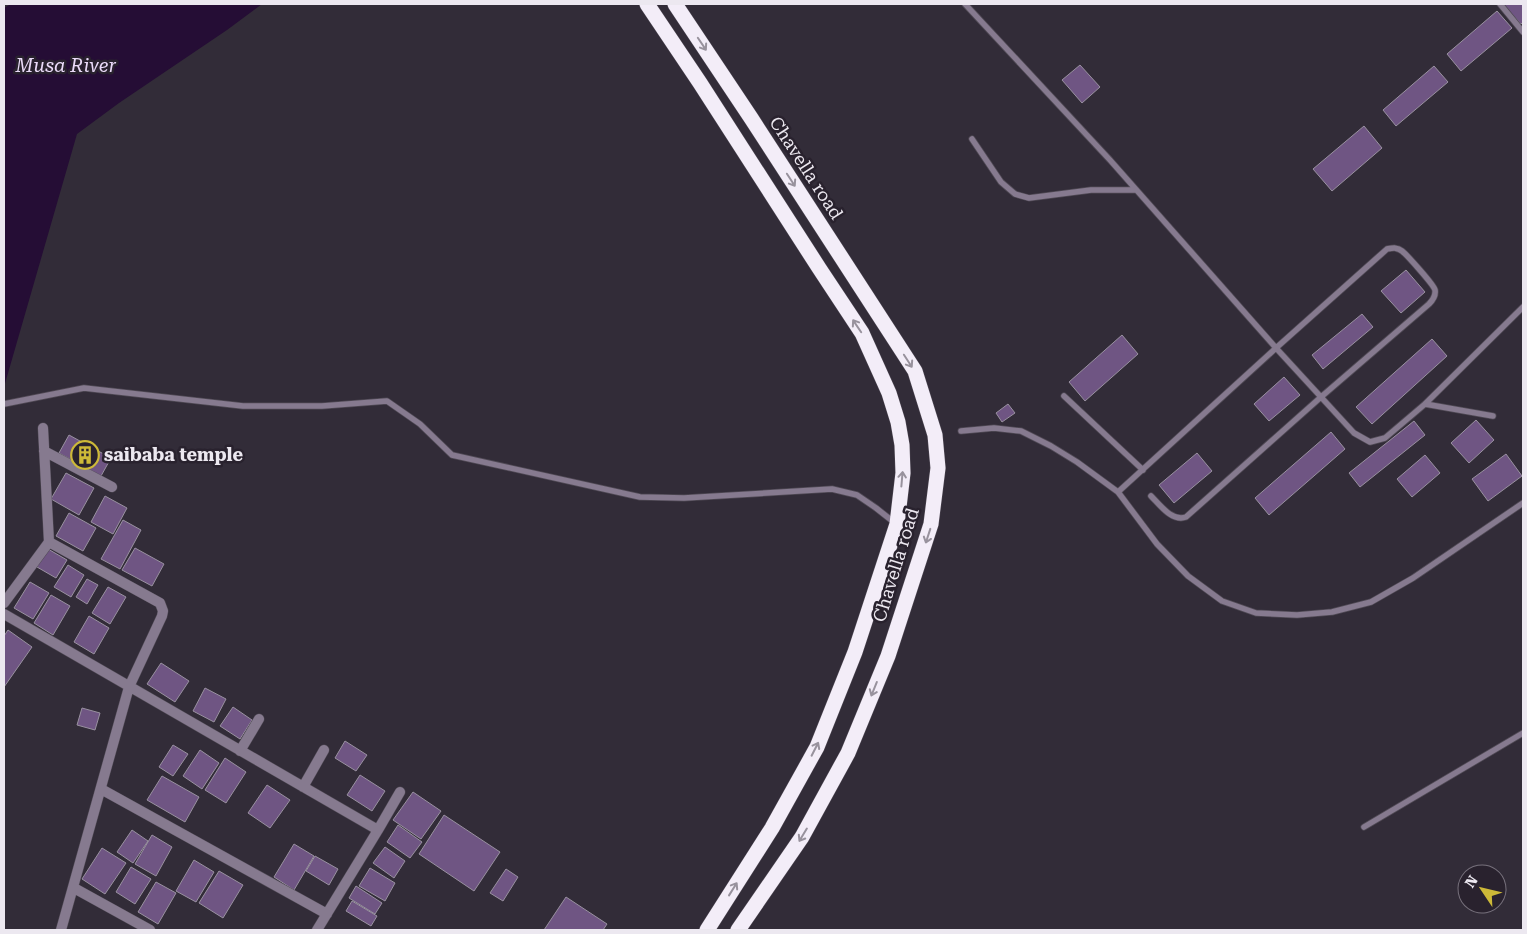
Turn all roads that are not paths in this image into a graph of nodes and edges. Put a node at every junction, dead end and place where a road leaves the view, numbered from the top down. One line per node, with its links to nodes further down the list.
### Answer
1 (647, 4): 23 (highway, Chavella road, one-way to 1)
2 (675, 4): 43 (highway, Chavella road, one-way to 43)
3 (965, 4): 7 (lane)
4 (1500, 4): 5 (lane)
5 (1523, 32)
6 (972, 139): 7 (lane)
7 (1136, 190): 9 (lane)
8 (1523, 307): 13 (lane)
9 (1276, 348): 11 (lane); 11 (lane); 18 (lane)
10 (1064, 396): 18 (lane)
11 (1320, 397): 13 (lane); 21 (lane)
12 (4, 404): 23 (lane)
13 (1425, 404): 14 (lane)
14 (1493, 416)
15 (43, 428): 17 (street)
16 (961, 431): 20 (lane)
17 (44, 451): 19 (street); 24 (street)
18 (1142, 470): 20 (lane)
19 (112, 487)
20 (1118, 492): 22 (lane)
21 (1151, 496)
22 (1523, 503)
23 (897, 524): 42 (highway, Chavella road, one-way to 23)
24 (48, 542): 25 (street); 27 (street)
25 (4, 603)
26 (4, 614): 27 (street)
27 (129, 687): 31 (street); 33 (street)
28 (259, 718): 31 (street)
29 (1523, 733): 35 (lane)
30 (324, 750): 32 (street)
31 (240, 751): 32 (street)
32 (303, 787): 36 (street)
33 (101, 789): 37 (street); 38 (street)
34 (400, 792): 36 (street)
35 (1364, 827)
36 (378, 830): 38 (street)
37 (74, 888): 39 (street); 40 (street)
38 (327, 914): 41 (street)
39 (62, 930)
40 (150, 930)
41 (318, 930)
42 (707, 930)
43 (738, 930)

